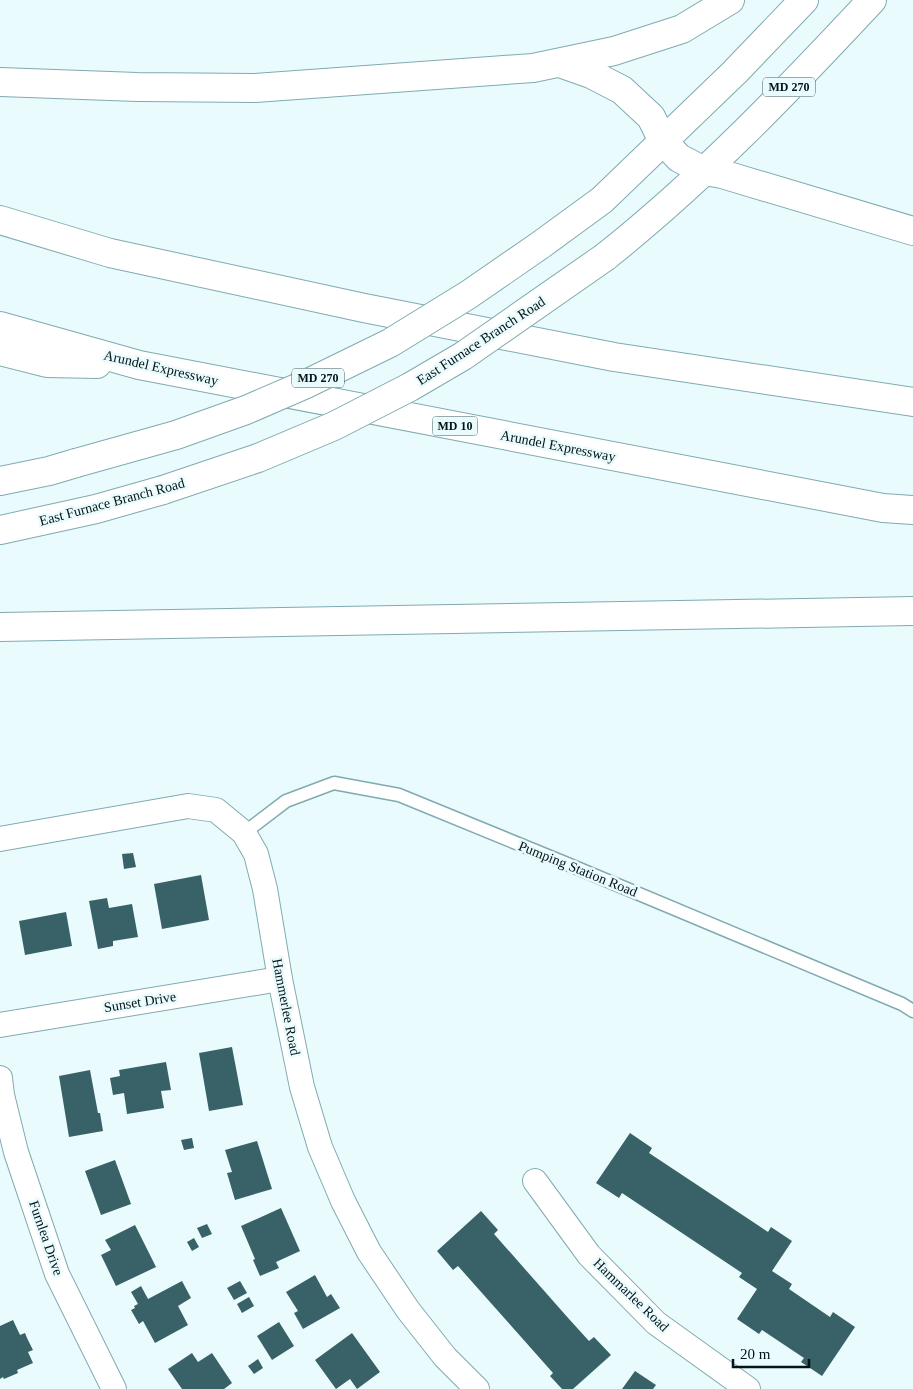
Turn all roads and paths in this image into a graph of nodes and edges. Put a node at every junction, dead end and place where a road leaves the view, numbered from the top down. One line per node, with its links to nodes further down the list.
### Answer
1 (730, 0): 4 (main road)
2 (804, 0): 6 (main road, MD 270)
3 (872, 0): 7 (main road, East Furnace Branch Road / MD 270)
4 (560, 63): 5 (main road); 6 (main road)
5 (0, 82)
6 (663, 141): 7 (main road); 14 (main road, MD 270, bridge)
7 (704, 171): 9 (main road); 16 (main road, East Furnace Branch Road / MD 270, bridge)
8 (0, 220): 13 (main road)
9 (913, 230)
10 (0, 326): 12 (main road, Arundel Expressway / MD 10)
11 (0, 351): 12 (main road)
12 (139, 365): 15 (main road, Arundel Expressway / MD 10)
13 (913, 402)
14 (0, 481)
15 (913, 510)
16 (0, 530)
17 (913, 611): 18 (main road)
18 (0, 627)
19 (244, 833): 20 (street, Hammerlee Road); 21 (street, Hammerlee Road); 22 (lane, Pumping Station Road)
20 (0, 839)
21 (280, 979): 23 (street, Sunset Drive); 27 (street, Hammerlee Road)
22 (913, 1011)
23 (0, 1025)
24 (0, 1078): 26 (street, Furnlea Drive)
25 (535, 1181): 28 (street, Hammarlee Road)
26 (114, 1389)
27 (477, 1389)
28 (748, 1389)

